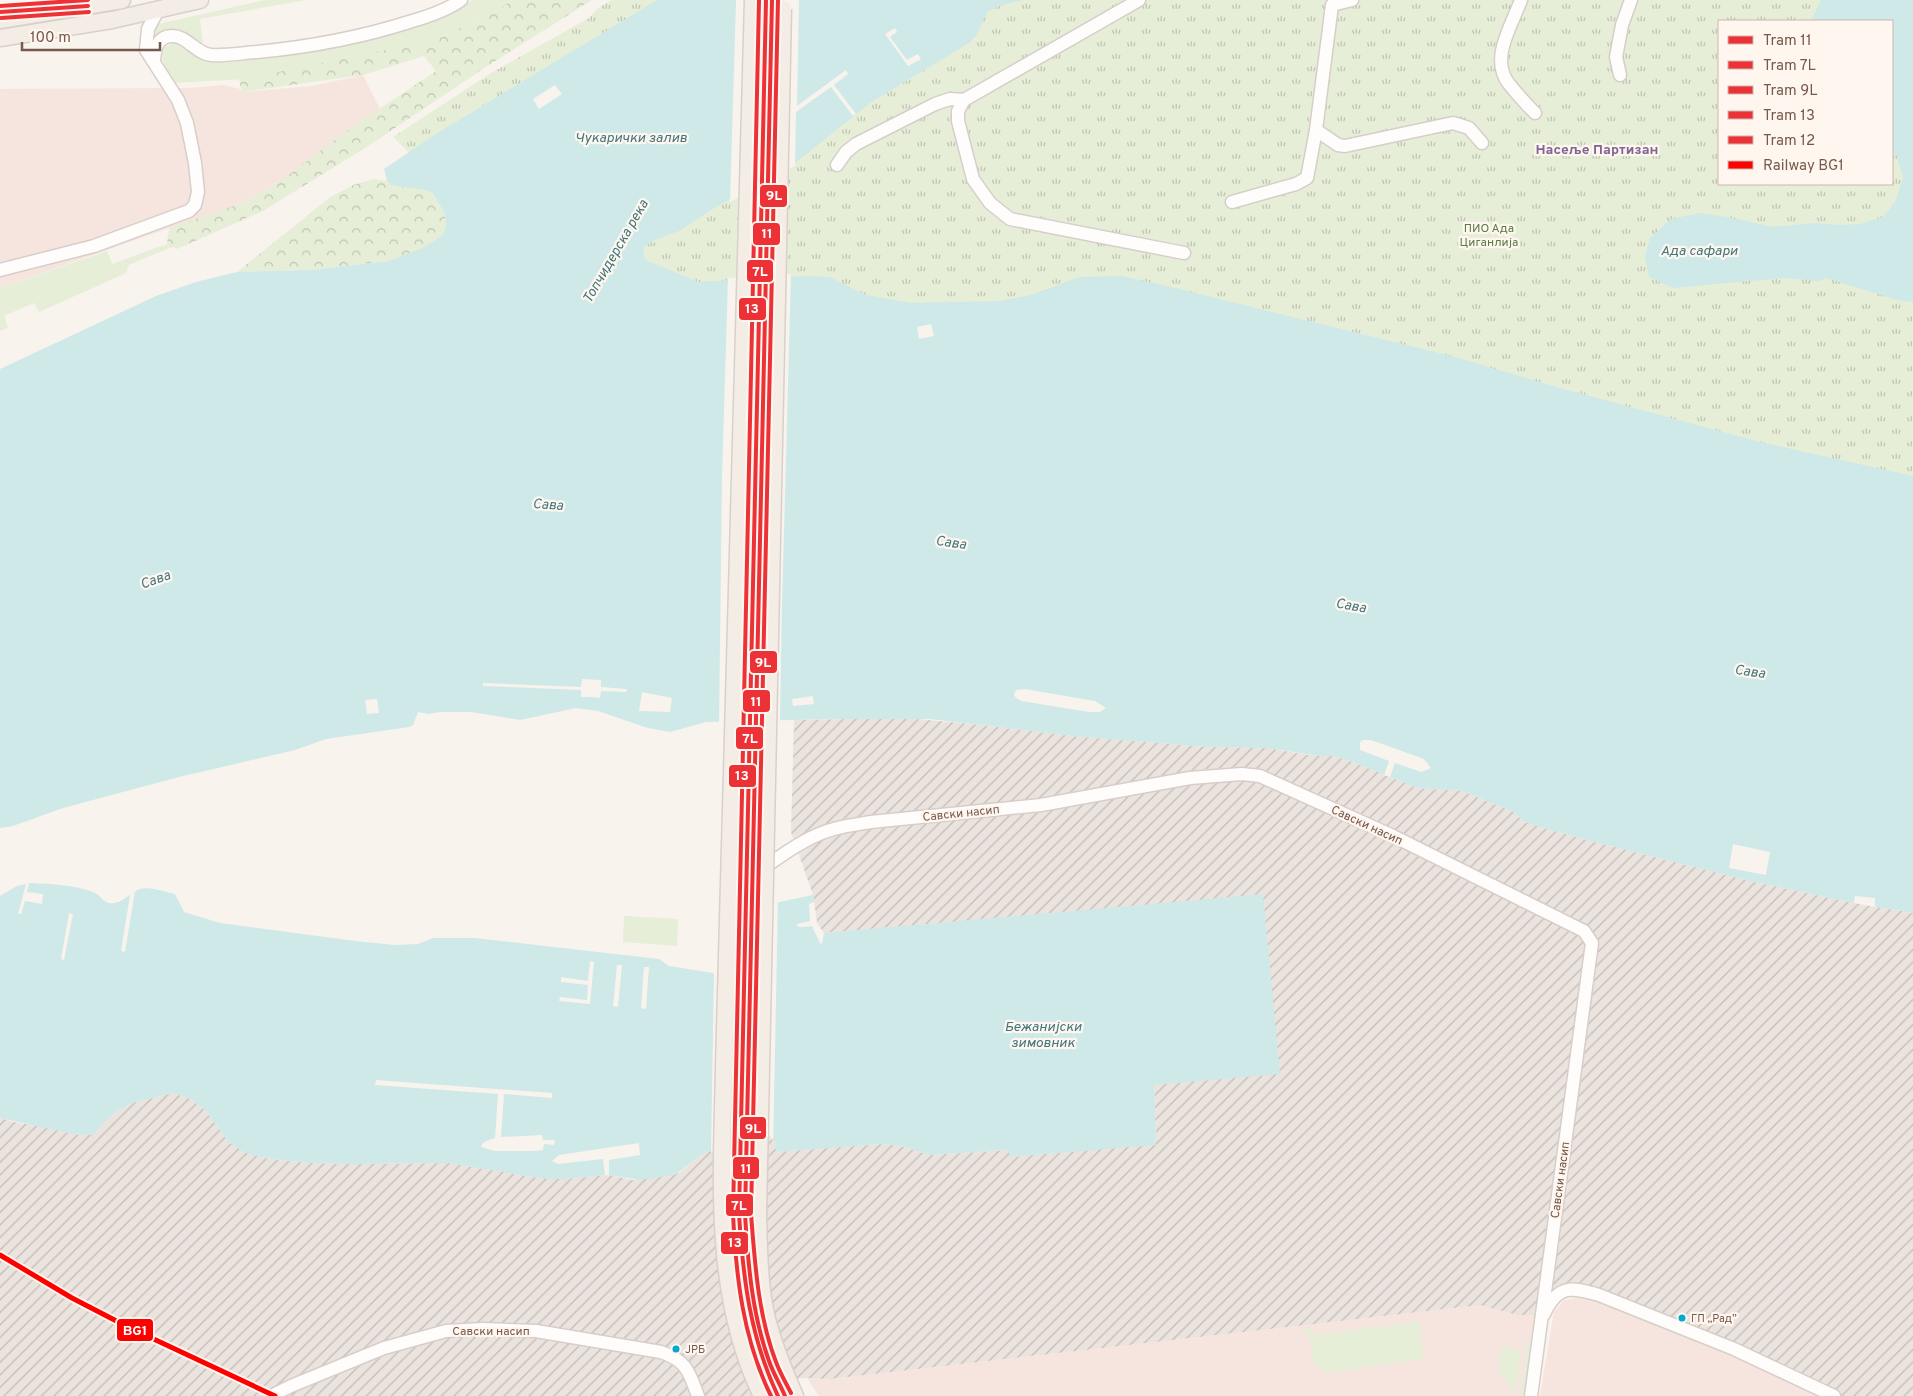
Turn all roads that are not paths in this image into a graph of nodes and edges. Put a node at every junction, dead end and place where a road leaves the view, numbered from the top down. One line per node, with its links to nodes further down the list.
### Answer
1 (122, 0): 12 (main road)
2 (200, 0): 11 (main road)
3 (461, 0): 14 (street)
4 (752, 0): 26 (main road)
5 (783, 0): 27 (main road, bridge)
6 (1139, 0): 16 (street)
7 (1352, 0): 10 (street)
8 (1521, 0): 17 (street)
9 (1631, 0): 15 (street)
10 (1332, 3): 18 (street)
11 (158, 10): 13 (main road); 14 (street)
12 (0, 20)
13 (0, 38)
14 (154, 61): 23 (street)
15 (1620, 75)
16 (964, 100): 20 (street); 22 (street)
17 (1535, 113)
18 (1316, 130): 19 (street); 21 (street)
19 (1482, 143)
20 (837, 165)
21 (1232, 202)
22 (1184, 253)
23 (0, 270)
24 (759, 871): 25 (street, Савски насип)
25 (1542, 1318): 34 (street, Савски насип); 35 (street, Савски насип)
26 (751, 1374): 30 (main road); 31 (main road)
27 (786, 1375): 32 (main road); 33 (main road)
28 (271, 1396): 29 (street, Савски насип)
29 (698, 1396)
30 (753, 1396)
31 (762, 1396)
32 (795, 1396)
33 (805, 1396)
34 (1531, 1396)
35 (1834, 1396)

